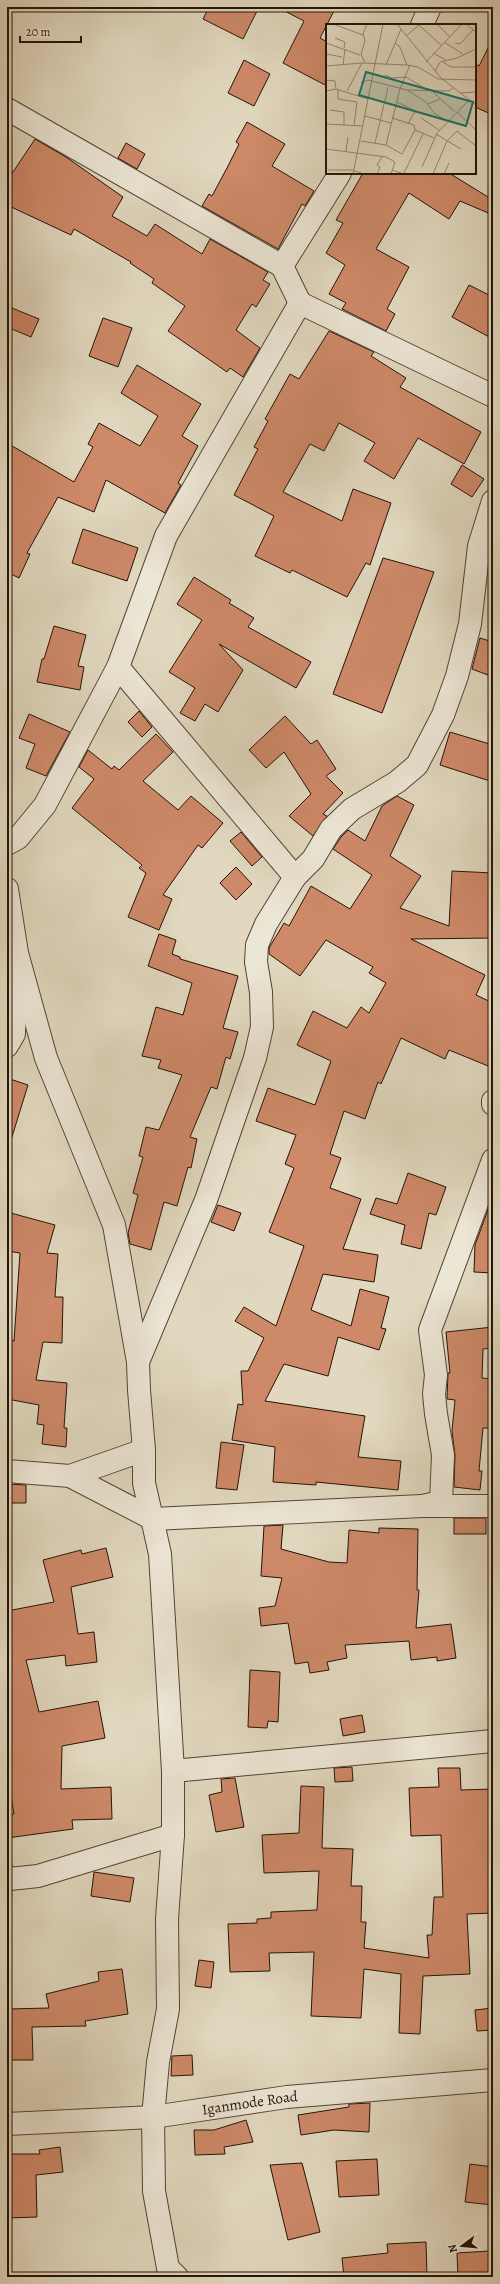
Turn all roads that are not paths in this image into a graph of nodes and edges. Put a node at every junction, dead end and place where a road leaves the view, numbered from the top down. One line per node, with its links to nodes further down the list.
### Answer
1 (430, 7): 2 (street)
2 (422, 24)
3 (7, 109): 5 (street)
4 (339, 174): 5 (street)
5 (282, 266): 6 (street)
6 (300, 303): 7 (street); 9 (street)
7 (493, 396)
8 (493, 501): 11 (street)
9 (118, 667): 10 (street); 11 (street)
10 (7, 844)
11 (295, 877): 18 (street)
12 (7, 889): 13 (street)
13 (17, 953): 14 (street); 18 (street)
14 (7, 1046)
15 (493, 1101): 16 (street)
16 (493, 1104)
17 (493, 1160): 22 (street)
18 (138, 1362): 19 (street)
19 (144, 1450): 21 (street); 24 (street)
20 (7, 1471): 21 (street)
21 (70, 1476): 24 (street)
22 (422, 1506): 23 (street); 24 (street)
23 (493, 1506)
24 (153, 1519): 26 (street)
25 (493, 1741): 26 (street)
26 (173, 1771): 27 (street)
27 (173, 1835): 28 (street); 30 (street)
28 (7, 1876)
29 (493, 2080): 30 (street, Iganmode Road)
30 (154, 2117): 31 (street, Iganmode Road); 32 (street)
31 (7, 2124)
32 (177, 2277)

